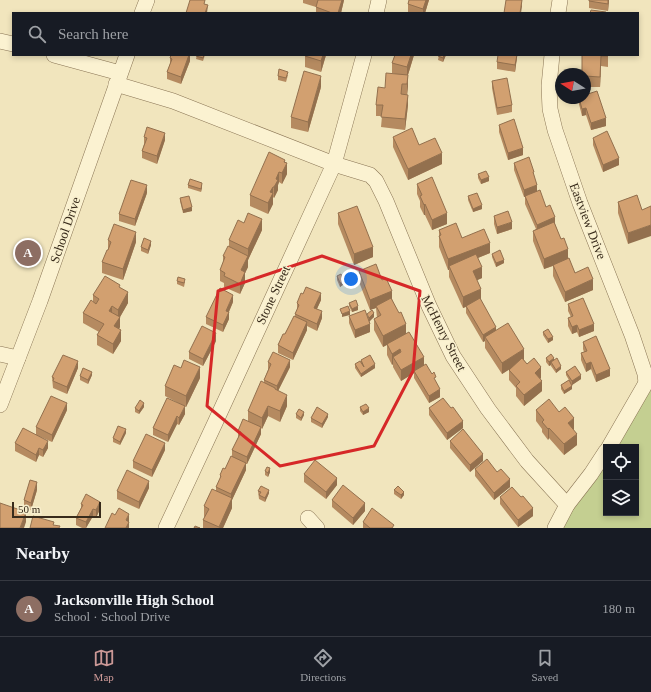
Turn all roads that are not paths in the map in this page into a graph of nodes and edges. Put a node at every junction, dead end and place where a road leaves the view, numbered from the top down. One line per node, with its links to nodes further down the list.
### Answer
1 (147, 0): 4 (street)
2 (379, 0): 5 (street)
3 (560, 0): 6 (street)
4 (142, 12)
5 (376, 12)
6 (558, 12)
7 (0, 41): 8 (street)
8 (12, 44)
9 (57, 56): 13 (street, McHenry Street)
10 (127, 56): 13 (street, School Drive)
11 (364, 56): 14 (street, Stone Street)
12 (552, 56): 17 (street, Eastview Drive)
13 (118, 79): 14 (street, McHenry Street); 16 (street, School Drive)
14 (334, 164): 21 (street, McHenry Street); 22 (street, Stone Street)
15 (0, 354): 16 (street)
16 (18, 358): 18 (street, School Drive)
17 (649, 382): 19 (street)
18 (0, 405)
19 (611, 444)
20 (603, 456): 21 (street)
21 (567, 505): 23 (street)
22 (166, 528)
23 (555, 528)

